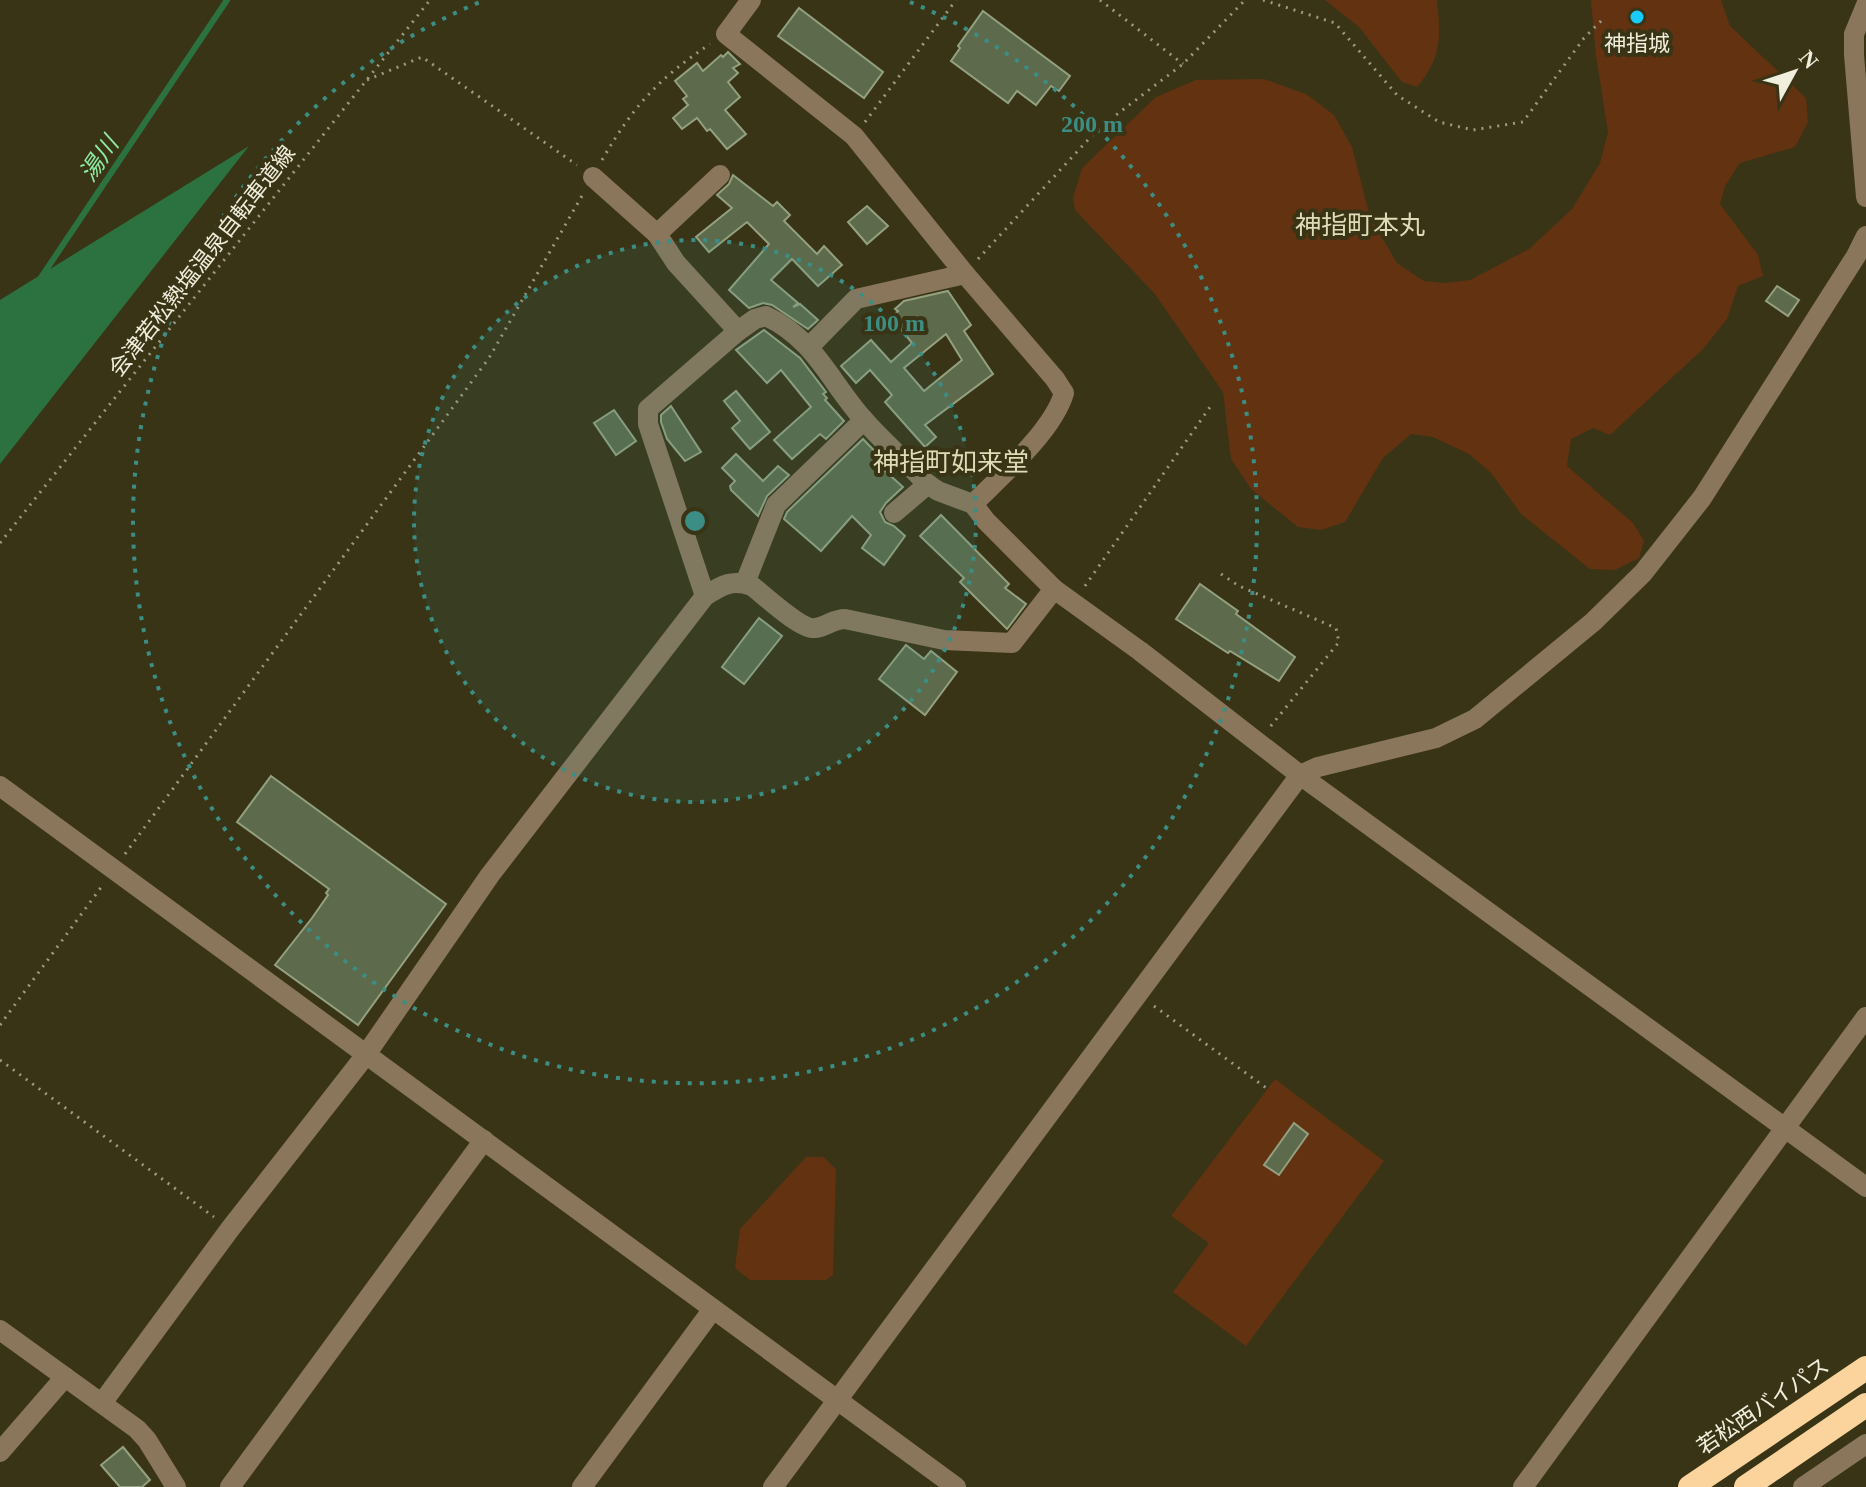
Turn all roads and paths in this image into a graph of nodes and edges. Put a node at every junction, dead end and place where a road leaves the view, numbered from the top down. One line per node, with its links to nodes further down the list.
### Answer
1 (430, 0): 11 (path, 会津若松熱塩温泉自転車道線)
2 (751, 0): 9 (street)
3 (956, 0): 12 (path)
4 (1245, 0): 10 (path)
5 (1263, 0): 8 (path)
6 (1103, 1): 10 (path)
7 (1866, 5): 15 (street)
8 (1602, 20)
9 (726, 34): 12 (street); 14 (path)
10 (1183, 64): 18 (path)
11 (366, 80): 14 (path); 26 (path, 会津若松熱塩温泉自転車道線)
12 (854, 136): 18 (street)
13 (720, 175): 16 (street)
14 (593, 177): 16 (street); 35 (path)
15 (1866, 197)
16 (657, 234): 19 (street)
17 (1866, 236): 33 (street)
18 (965, 274): 20 (street); 24 (street)
19 (738, 331): 20 (street); 30 (street)
20 (810, 346): 22 (street)
21 (1210, 407): 31 (path)
22 (864, 420): 23 (street); 28 (street)
23 (928, 484): 24 (street); 25 (street)
24 (973, 504): 29 (street)
25 (894, 513)
26 (0, 543)
27 (1221, 574): 32 (path)
28 (745, 583): 29 (street); 30 (street)
29 (1054, 589): 31 (street)
30 (705, 596): 39 (street)
31 (1074, 602): 32 (street)
32 (1257, 742): 33 (street)
33 (1300, 775): 36 (street); 42 (street)
34 (0, 786): 35 (street)
35 (114, 870): 38 (path); 39 (street)
36 (1138, 994): 41 (path); 50 (street)
37 (1866, 1017): 42 (street)
38 (0, 1025)
39 (365, 1056): 43 (street); 45 (street)
40 (0, 1060): 45 (path)
41 (1269, 1090)
42 (1785, 1128): 44 (street); 60 (street)
43 (484, 1140): 46 (street); 56 (street)
44 (1866, 1187)
45 (230, 1229): 51 (street)
46 (713, 1309): 50 (street); 57 (street)
47 (0, 1330): 49 (street)
48 (1866, 1368): 61 (highway, 若松西バイパス)
49 (65, 1377): 51 (street); 54 (street)
50 (836, 1400): 58 (street); 59 (street)
51 (102, 1403): 55 (street)
52 (1866, 1405): 62 (highway)
53 (1866, 1444): 63 (street)
54 (0, 1452)
55 (176, 1487)
56 (230, 1487)
57 (582, 1487)
58 (773, 1487)
59 (956, 1487)
60 (1523, 1487)
61 (1690, 1487)
62 (1746, 1487)
63 (1803, 1487)

